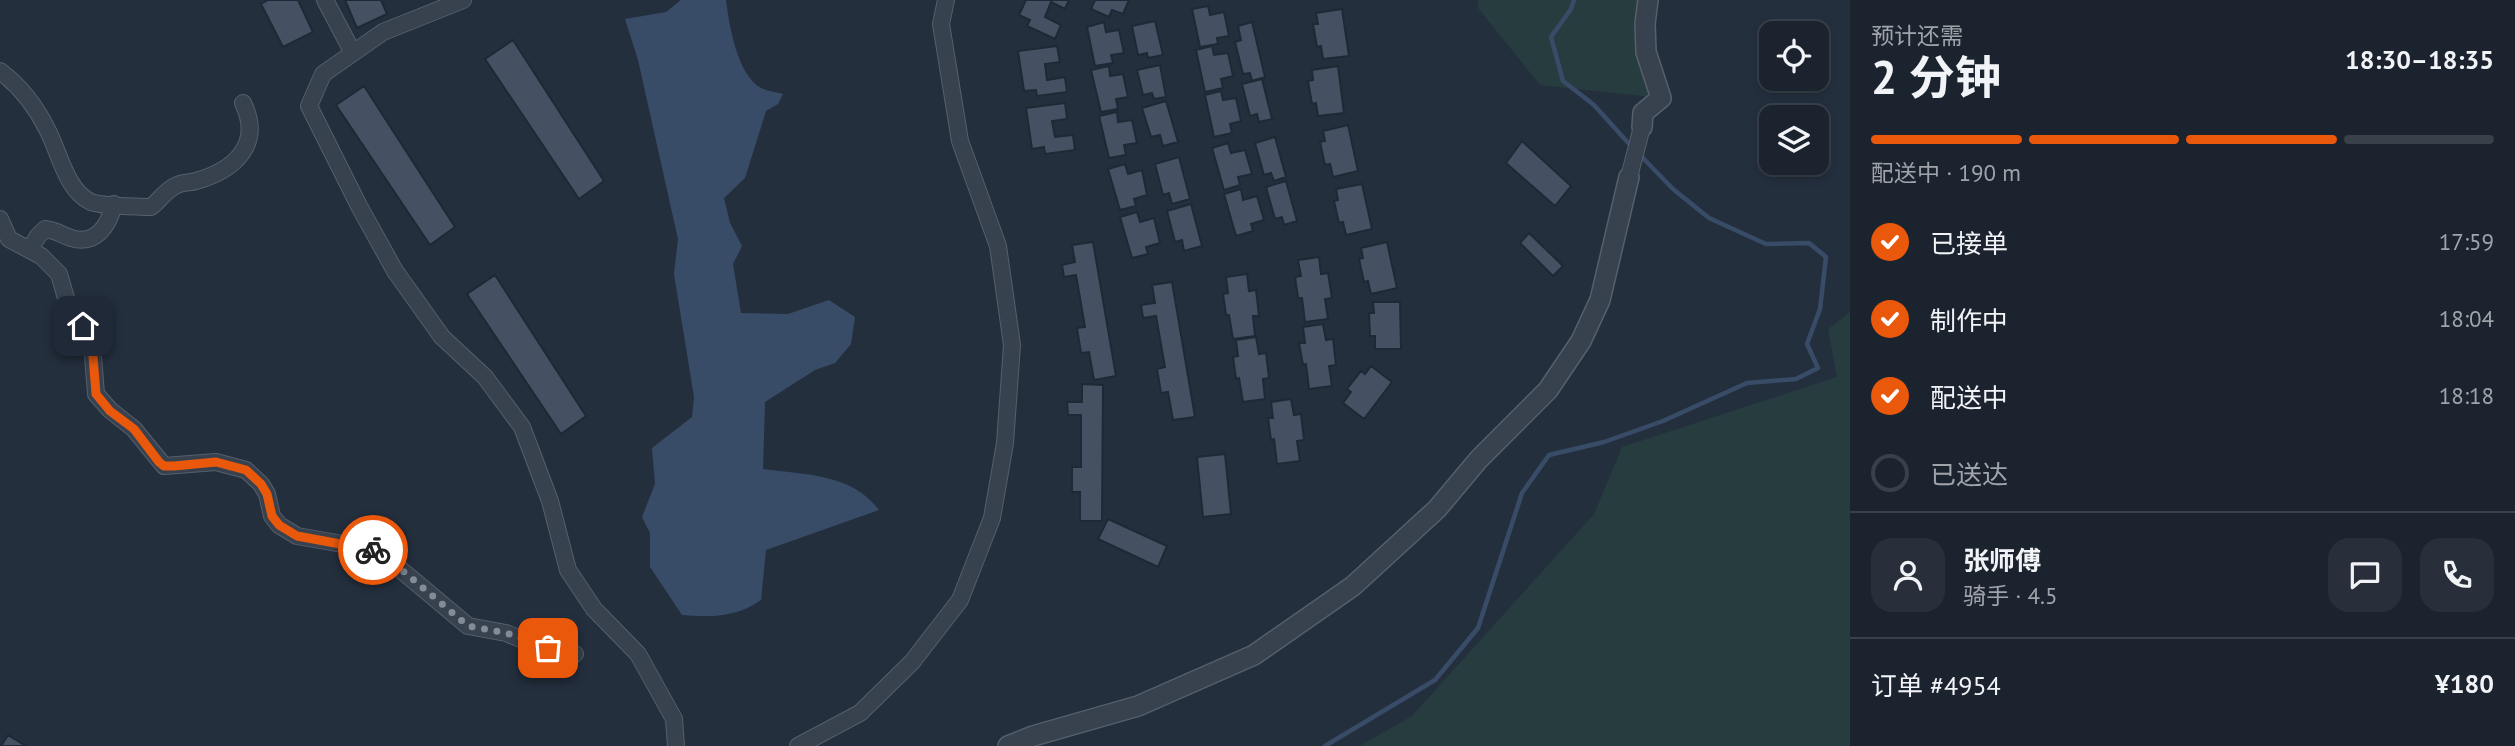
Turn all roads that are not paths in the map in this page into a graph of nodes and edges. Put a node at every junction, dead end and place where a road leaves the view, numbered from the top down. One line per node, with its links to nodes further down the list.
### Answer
1 (325, 0): 5 (street)
2 (946, 0): 15 (street)
3 (1648, 0): 8 (street)
4 (454, 2): 5 (street)
5 (353, 53): 14 (street)
6 (0, 71): 10 (street)
7 (243, 103): 10 (street)
8 (1642, 127): 9 (street)
9 (1629, 177): 16 (street)
10 (114, 204): 12 (street)
11 (0, 219): 12 (street)
12 (30, 249): 13 (street)
13 (575, 654)
14 (676, 746)
15 (798, 746)
16 (1008, 746)

